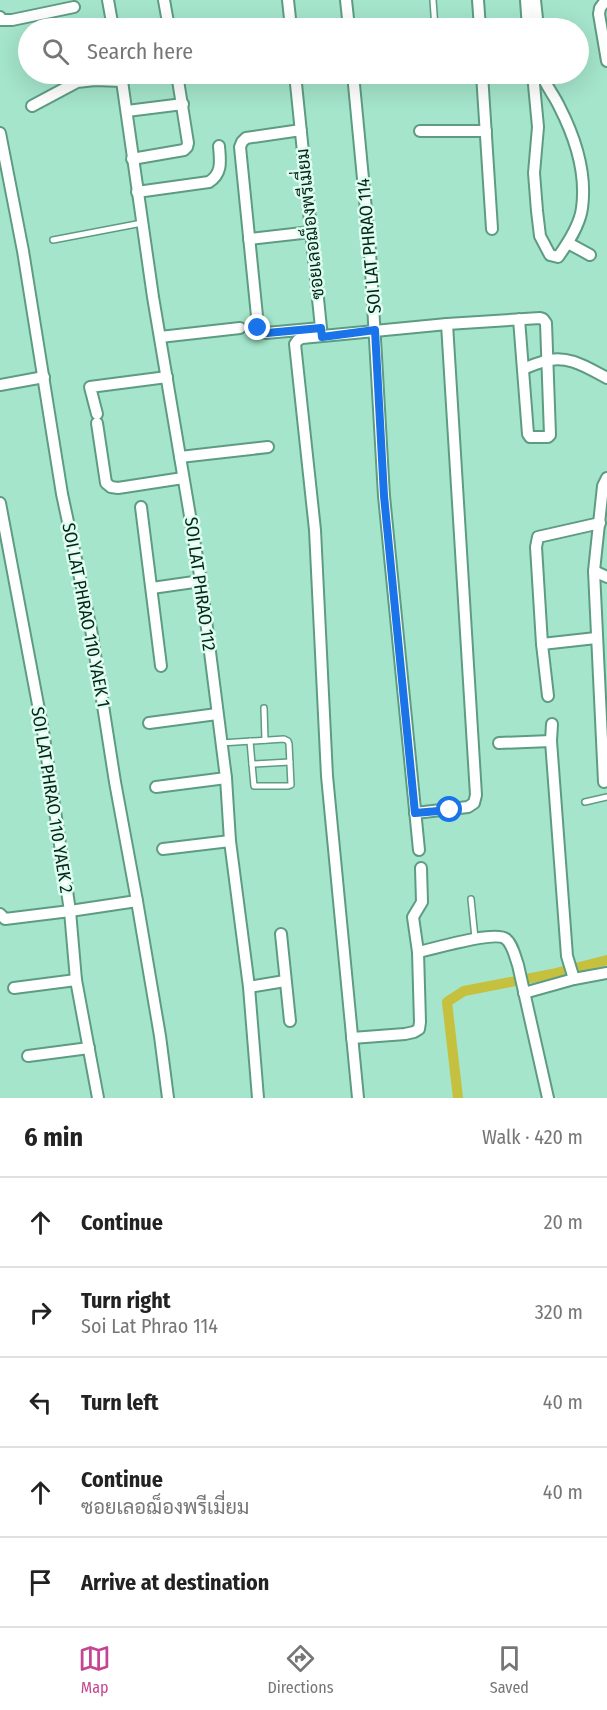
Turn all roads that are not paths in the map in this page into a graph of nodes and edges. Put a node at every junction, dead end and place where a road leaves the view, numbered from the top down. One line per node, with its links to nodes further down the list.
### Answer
1 (108, 0): 13 (street)
2 (164, 0): 14 (street)
3 (288, 0): 15 (street)
4 (346, 0): 16 (street)
5 (433, 0): 17 (lane)
6 (478, 0): 18 (street)
7 (526, 0): 19 (street)
8 (535, 0): 20 (street)
9 (606, 0): 22 (street)
10 (74, 8): 12 (street)
11 (0, 17): 21 (street)
12 (22, 18)
13 (111, 18)
14 (167, 18)
15 (290, 18)
16 (348, 18)
17 (434, 18)
18 (479, 18)
19 (527, 18)
20 (537, 18)
21 (18, 19)
22 (607, 61)
23 (73, 84): 32 (street)
24 (122, 84): 33 (street, SOI LAT PHRAO 112)
25 (179, 84): 31 (street)
26 (296, 84): 34 (street, ซอยเลอฌ็องพรีเมี่ยม)
27 (354, 84): 51 (street, SOI LAT PHRAO 114)
28 (483, 84): 35 (street)
29 (533, 84): 46 (street)
30 (548, 84): 46 (street)
31 (183, 104): 33 (street); 39 (street)
32 (32, 106)
33 (127, 111): 39 (street, SOI LAT PHRAO 112)
34 (301, 130): 43 (street, ซอยเลอฌ็องพรีเมี่ยม); 44 (street, ซอยเลอฌ็องพรีเมี่ยม)
35 (486, 130): 36 (street); 42 (street)
36 (420, 131)
37 (0, 133): 56 (street, SOI LAT PHRAO 110 YAEK 1)
38 (219, 146): 40 (street)
39 (132, 159): 40 (street, SOI LAT PHRAO 112)
40 (137, 192): 41 (street, SOI LAT PHRAO 112)
41 (142, 224): 45 (lane); 53 (street, SOI LAT PHRAO 112)
42 (492, 230)
43 (311, 232): 44 (street); 52 (street, ซอยเลอฌ็องพรีเมี่ยม)
44 (249, 239): 52 (street, ซอยเลอฌ็องพรีเมี่ยม)
45 (53, 240)
46 (568, 243): 47 (street)
47 (590, 255)
48 (519, 319): 49 (street); 54 (street); 55 (street)
49 (447, 324): 51 (street); 92 (street)
50 (240, 328): 53 (street)
51 (375, 330): 52 (street); 92 (street, SOI LAT PHRAO 114)
52 (321, 332): 112 (street)
53 (160, 337): 57 (street, SOI LAT PHRAO 112)
54 (547, 360): 55 (street); 55 (street); 58 (street)
55 (523, 369)
56 (44, 377): 59 (street); 98 (street, SOI LAT PHRAO 110 YAEK 1)
57 (167, 377): 61 (street, SOI LAT PHRAO 112); 62 (street)
58 (607, 378)
59 (0, 385)
60 (268, 447): 61 (street)
61 (180, 457): 62 (street, SOI LAT PHRAO 112)
62 (183, 478): 69 (street, SOI LAT PHRAO 112)
63 (607, 478): 66 (street)
64 (0, 503): 99 (street, SOI LAT PHRAO 110 YAEK 2)
65 (141, 507): 70 (street)
66 (600, 523): 67 (street); 72 (street)
67 (594, 571): 68 (street); 71 (street)
68 (607, 577)
69 (201, 581): 70 (street); 77 (street, SOI LAT PHRAO 112)
70 (152, 588): 74 (street)
71 (596, 638): 72 (street); 73 (street)
72 (542, 644): 75 (street)
73 (602, 664): 88 (street)
74 (161, 666)
75 (548, 696)
76 (264, 708): 80 (lane)
77 (217, 714): 78 (street); 83 (street, SOI LAT PHRAO 112)
78 (149, 723)
79 (552, 724): 82 (street)
80 (265, 740): 81 (lane); 85 (lane)
81 (250, 741): 83 (lane); 86 (lane)
82 (552, 741): 84 (street); 105 (street)
83 (221, 743): 87 (street, SOI LAT PHRAO 112)
84 (499, 743)
85 (290, 762): 86 (lane); 86 (lane)
86 (252, 764)
87 (226, 778): 89 (street); 93 (street, SOI LAT PHRAO 112)
88 (604, 782)
89 (156, 787)
90 (607, 796): 91 (lane)
91 (585, 802)
92 (415, 813): 95 (street, SOI LAT PHRAO 114)
93 (230, 841): 94 (street); 108 (street, SOI LAT PHRAO 112)
94 (163, 849)
95 (419, 850)
96 (421, 868): 103 (street)
97 (471, 899): 102 (lane)
98 (137, 901): 99 (street); 116 (street, SOI LAT PHRAO 110 YAEK 1)
99 (70, 911): 100 (street); 106 (street, SOI LAT PHRAO 110 YAEK 2)
100 (0, 914)
101 (281, 934): 107 (street)
102 (475, 938): 103 (street); 110 (street)
103 (418, 952): 112 (street)
104 (607, 972): 105 (street)
105 (573, 977): 110 (street)
106 (76, 980): 109 (street); 113 (street, SOI LAT PHRAO 110 YAEK 2)
107 (285, 981): 108 (street); 111 (street)
108 (249, 987): 117 (street, SOI LAT PHRAO 112)
109 (14, 988)
110 (524, 988): 119 (street)
111 (290, 1021)
112 (352, 1038): 118 (street)
113 (89, 1048): 114 (street); 115 (street, SOI LAT PHRAO 110 YAEK 2)
114 (28, 1056)
115 (98, 1098)
116 (168, 1098)
117 (258, 1098)
118 (358, 1098)
119 (548, 1098)

